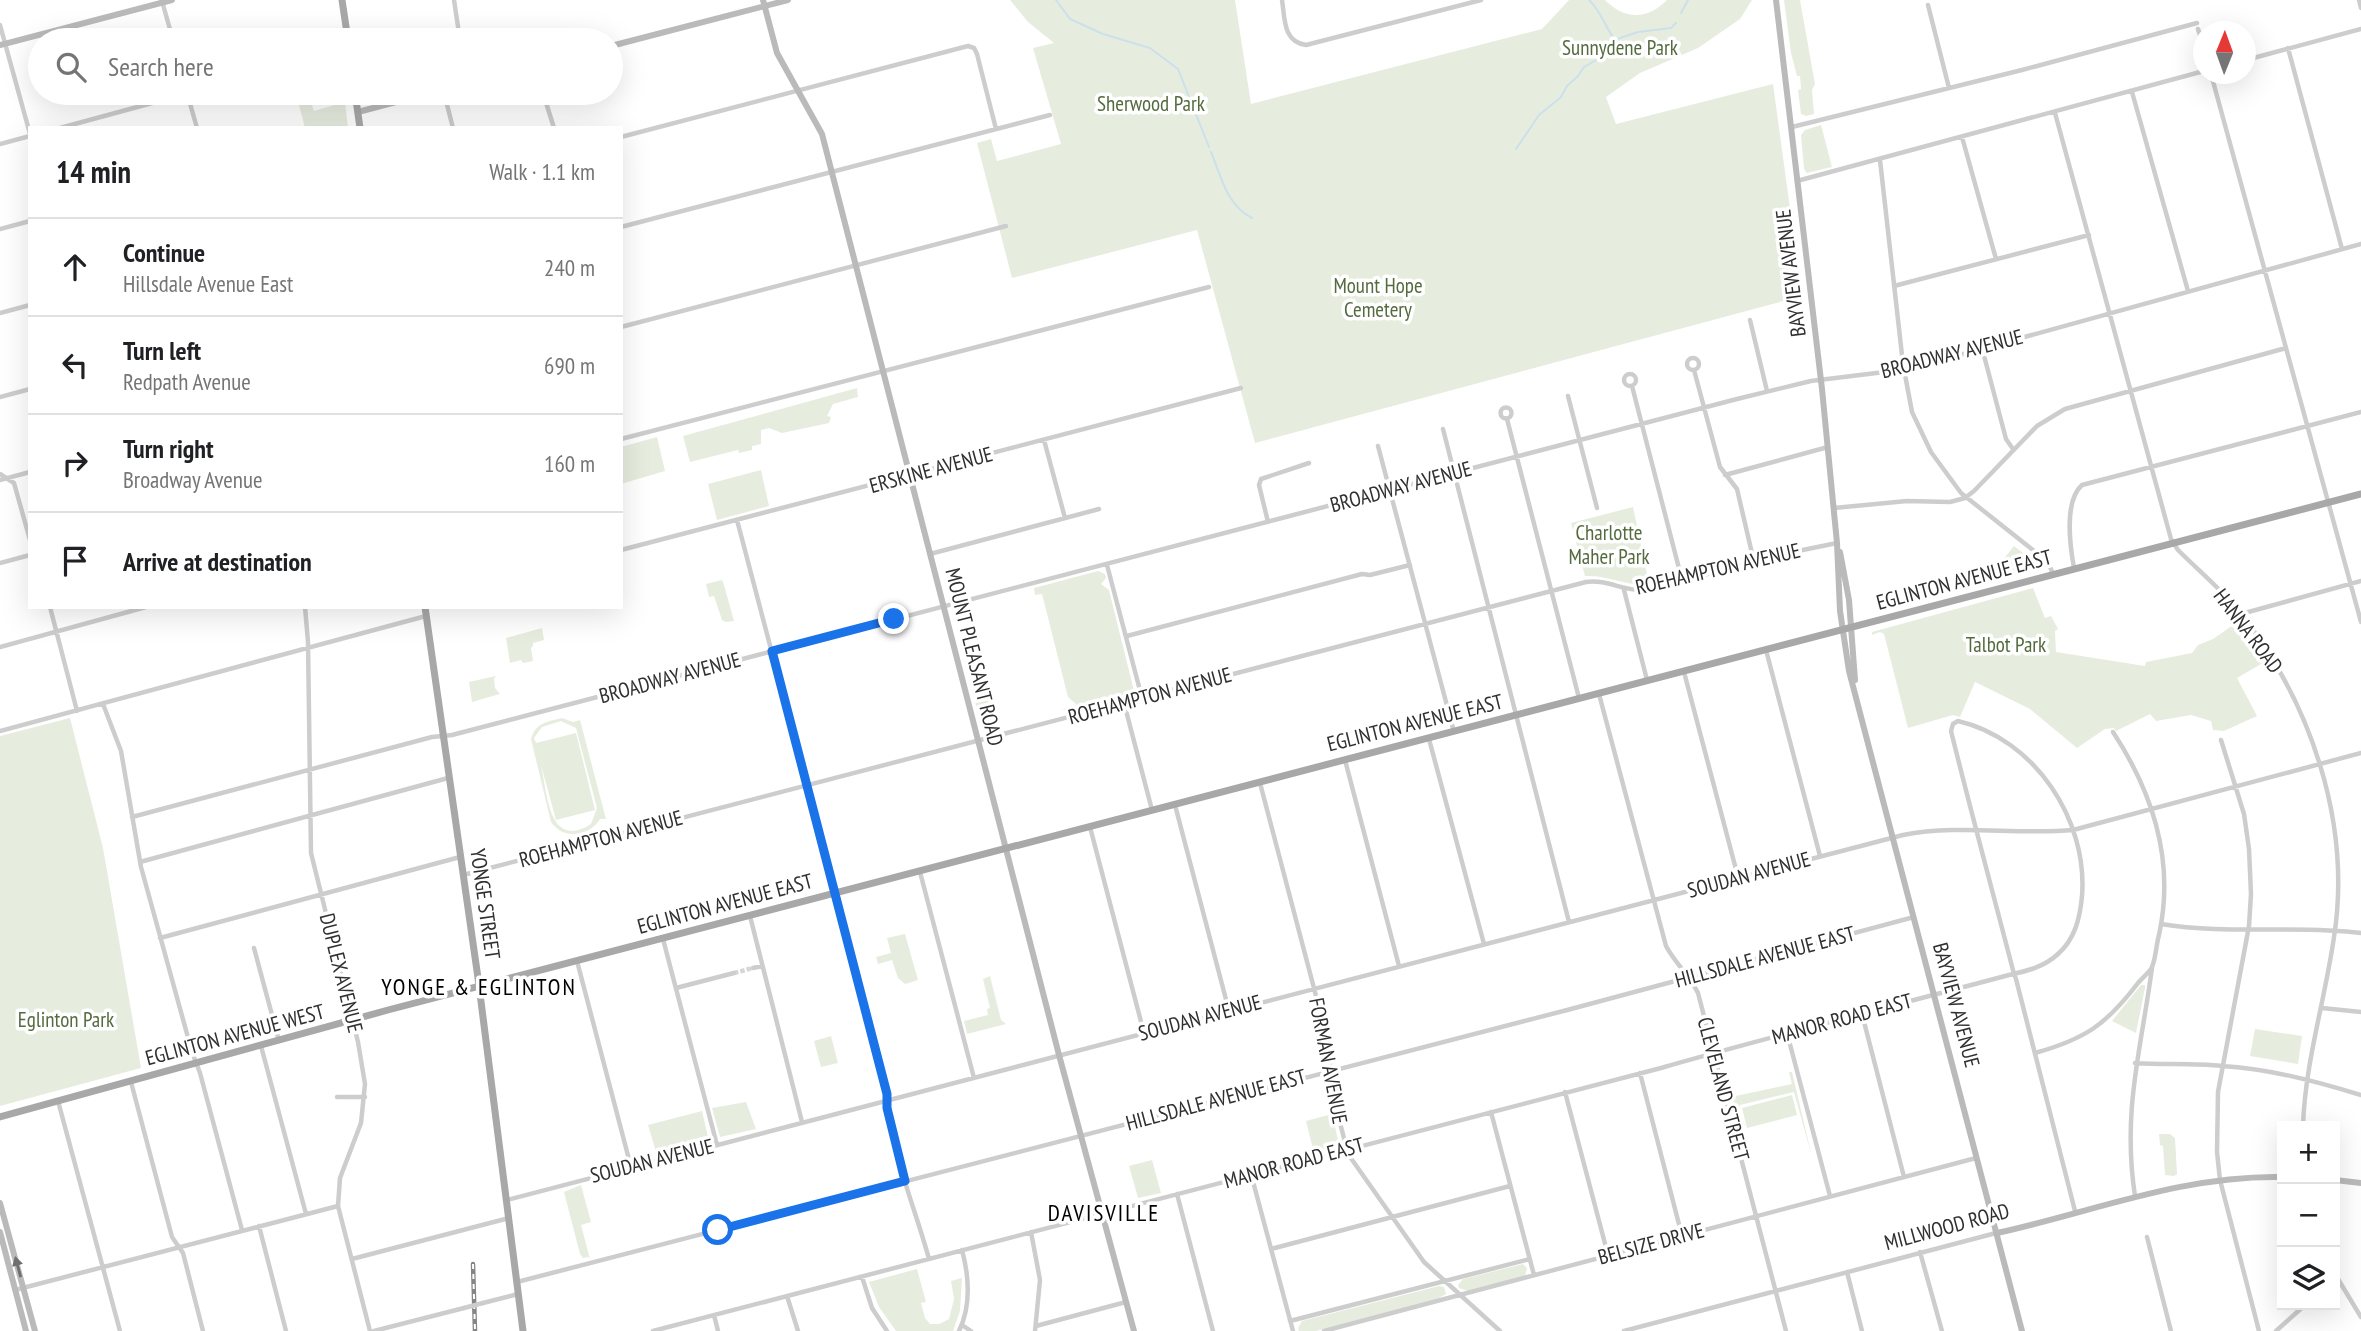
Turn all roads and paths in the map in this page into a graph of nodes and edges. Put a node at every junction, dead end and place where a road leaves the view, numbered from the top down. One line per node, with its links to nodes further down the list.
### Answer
1 (172, 0): 9 (main road)
2 (342, 0): 18 (main road)
3 (454, 0): 19 (street)
4 (788, 0): 10 (main road)
5 (1282, 0): 11 (street)
6 (1481, 0): 11 (street)
7 (1776, 0): 45 (main road, BAYVIEW AVENUE)
8 (2359, 0): 13 (street)
9 (162, 1): 16 (main road); 17 (street)
10 (764, 3): 22 (main road); 29 (main road, MOUNT PLEASANT ROAD)
11 (1457, 3)
12 (1928, 5): 28 (street)
13 (2361, 8)
14 (0, 25): 23 (street)
15 (2193, 27): 28 (street)
16 (64, 28)
17 (170, 28)
18 (346, 28)
19 (458, 28)
20 (2361, 29): 24 (street)
21 (28, 38): 23 (main road)
22 (623, 44)
23 (2, 45): 46 (street)
24 (2288, 48): 25 (street); 61 (street)
25 (2256, 57)
26 (2193, 74): 30 (street)
27 (2214, 84): 64 (street)
28 (1949, 88): 45 (street)
29 (798, 90): 47 (street); 49 (street); 53 (main road, MOUNT PLEASANT ROAD)
30 (2132, 92): 38 (street); 67 (street)
31 (144, 105): 40 (street)
32 (191, 105): 41 (street)
33 (357, 105): 37 (main road)
34 (385, 105): 37 (main road)
35 (447, 105): 43 (street)
36 (547, 105): 44 (street)
37 (358, 112): 42 (main road)
38 (2055, 113): 50 (street); 59 (street, HANNA ROAD)
39 (1050, 115): 47 (street)
40 (68, 126)
41 (196, 126)
42 (360, 126)
43 (452, 126)
44 (553, 126)
45 (1792, 127): 54 (main road, BAYVIEW AVENUE)
46 (28, 129)
47 (996, 129): 53 (street)
48 (28, 136): 51 (street)
49 (623, 136)
50 (1962, 137): 52 (street); 62 (street)
51 (0, 144)
52 (1880, 160): 54 (street); 65 (street)
53 (832, 172): 56 (street); 63 (main road, MOUNT PLEASANT ROAD)
54 (1797, 181): 78 (main road, BAYVIEW AVENUE)
55 (28, 222): 58 (street)
56 (623, 226)
57 (1006, 226): 63 (street)
58 (0, 229)
59 (2089, 235): 62 (street); 69 (street, HANNA ROAD)
60 (2361, 244): 61 (street, BROADWAY AVENUE)
61 (2342, 249): 64 (street, BROADWAY AVENUE)
62 (1996, 259): 65 (street)
63 (856, 266): 72 (street); 77 (main road, MOUNT PLEASANT ROAD)
64 (2265, 271): 67 (street, BROADWAY AVENUE); 74 (street)
65 (1894, 286): 76 (street)
66 (1209, 287): 77 (street)
67 (2188, 291): 69 (street, BROADWAY AVENUE)
68 (28, 306): 70 (street)
69 (2109, 312): 73 (street, BROADWAY AVENUE); 83 (street, HANNA ROAD)
70 (0, 313)
71 (1750, 320): 82 (street)
72 (623, 326)
73 (1982, 348): 76 (street, BROADWAY AVENUE); 97 (street)
74 (2286, 348): 83 (street); 90 (street)
75 (1694, 370): 86 (street)
76 (1904, 370): 78 (street, BROADWAY AVENUE); 110 (street)
77 (883, 372): 92 (street); 104 (main road, MOUNT PLEASANT ROAD)
78 (1820, 380): 82 (street, BROADWAY AVENUE); 96 (main road, BAYVIEW AVENUE)
79 (1632, 386): 89 (street)
80 (1241, 388): 93 (street, ERSKINE AVENUE)
81 (28, 390): 84 (street)
82 (1767, 391): 86 (street, BROADWAY AVENUE)
83 (2130, 391): 97 (street); 100 (street, HANNA ROAD)
84 (0, 397)
85 (1568, 397): 94 (street)
86 (1704, 408): 89 (street, BROADWAY AVENUE); 105 (street)
87 (2361, 412): 90 (street)
88 (1507, 419): 98 (street)
89 (1642, 425): 94 (street, BROADWAY AVENUE); 130 (street)
90 (2308, 426): 100 (street); 111 (street)
91 (1443, 429): 101 (street)
92 (623, 438)
93 (1044, 440): 104 (street, ERSKINE AVENUE); 115 (street)
94 (1579, 440): 98 (street, BROADWAY AVENUE); 112 (street)
95 (1378, 446): 108 (street)
96 (1828, 447): 105 (street); 113 (main road, BAYVIEW AVENUE)
97 (2014, 449): 110 (street)
98 (1517, 456): 101 (street, BROADWAY AVENUE); 134 (street)
99 (1309, 463): 117 (street)
100 (2151, 467): 120 (street, HANNA ROAD); 128 (street)
101 (1454, 472): 108 (street, BROADWAY AVENUE); 136 (street)
102 (28, 473): 106 (street)
103 (0, 474): 106 (street)
104 (910, 475): 116 (street, ERSKINE AVENUE); 122 (main road, MOUNT PLEASANT ROAD)
105 (1725, 475): 124 (street)
106 (8, 478): 107 (street); 118 (street)
107 (0, 480)
108 (1390, 490): 117 (street, BROADWAY AVENUE); 127 (street)
109 (2361, 494): 111 (main road, EGLINTON AVENUE EAST)
110 (1965, 498): 113 (street); 129 (street)
111 (2328, 503): 120 (main road, EGLINTON AVENUE EAST); 132 (street)
112 (1597, 508)
113 (1834, 508): 119 (main road, BAYVIEW AVENUE)
114 (1099, 509): 115 (street)
115 (1065, 518): 122 (street)
116 (737, 520): 121 (street, ERSKINE AVENUE); 151 (street)
117 (1268, 522): 126 (street, BROADWAY AVENUE)
118 (28, 533)
119 (1837, 543): 124 (street, ROEHAMPTON AVENUE); 145 (main road, BAYVIEW AVENUE)
120 (2173, 544): 128 (main road, EGLINTON AVENUE EAST); 141 (street, HANNA ROAD)
121 (623, 549)
122 (929, 554): 135 (main road, MOUNT PLEASANT ROAD)
123 (28, 556): 125 (street)
124 (1754, 562): 130 (street, ROEHAMPTON AVENUE)
125 (0, 563)
126 (1107, 565): 135 (street, BROADWAY AVENUE); 147 (street)
127 (1410, 565): 144 (street); 147 (street)
128 (2074, 569): 129 (main road, EGLINTON AVENUE EAST)
129 (2053, 574): 145 (main road, EGLINTON AVENUE EAST)
130 (1682, 580): 133 (street, ROEHAMPTON AVENUE)
131 (2361, 581): 132 (street)
132 (2351, 584): 141 (street); 143 (street)
133 (1624, 590): 134 (street, ROEHAMPTON AVENUE); 153 (street)
134 (1553, 591): 136 (street, ROEHAMPTON AVENUE); 156 (street)
135 (943, 607): 151 (street, BROADWAY AVENUE); 167 (main road, MOUNT PLEASANT ROAD)
136 (1489, 608): 144 (street, ROEHAMPTON AVENUE); 160 (street)
137 (50, 609): 146 (street)
138 (139, 609): 146 (street)
139 (305, 609): 149 (street, DUPLEX AVENUE)
140 (425, 609): 142 (main road, YONGE STREET)
141 (2241, 614): 170 (street, HANNA ROAD)
142 (426, 616): 149 (street); 164 (main road, YONGE STREET)
143 (2361, 622)
144 (1425, 624): 155 (street, ROEHAMPTON AVENUE); 162 (street)
145 (1847, 629): 150 (main road, EGLINTON AVENUE EAST); 184 (main road, BAYVIEW AVENUE)
146 (55, 632): 148 (street); 159 (street)
147 (1127, 636): 155 (street)
148 (0, 647)
149 (308, 648): 158 (street); 171 (street, DUPLEX AVENUE)
150 (1766, 650): 152 (main road, EGLINTON AVENUE EAST); 186 (street)
151 (772, 651): 164 (street, BROADWAY AVENUE); 174 (street)
152 (1684, 671): 153 (main road, EGLINTON AVENUE EAST); 191 (street)
153 (1647, 681): 154 (main road, EGLINTON AVENUE EAST)
154 (1599, 693): 156 (main road, EGLINTON AVENUE EAST); 194 (street, CLEVELAND STREET)
155 (1142, 698): 157 (street, ROEHAMPTON AVENUE)
156 (1579, 698): 160 (main road, EGLINTON AVENUE EAST)
157 (1125, 702): 167 (street, ROEHAMPTON AVENUE); 177 (street)
158 (103, 704): 159 (street); 180 (street)
159 (77, 711): 161 (street)
160 (1516, 716): 162 (main road, EGLINTON AVENUE EAST); 197 (street)
161 (0, 731)
162 (1454, 732): 165 (main road, EGLINTON AVENUE EAST)
163 (2113, 732): 178 (street)
164 (443, 735): 171 (street, BROADWAY AVENUE); 172 (main road, YONGE STREET)
165 (1429, 739): 169 (main road, EGLINTON AVENUE EAST); 204 (street)
166 (2221, 740): 175 (street)
167 (978, 741): 174 (street, ROEHAMPTON AVENUE); 185 (main road, MOUNT PLEASANT ROAD)
168 (2361, 753): 170 (street, SOUDAN AVENUE)
169 (1344, 760): 173 (main road, EGLINTON AVENUE EAST); 208 (street)
170 (2320, 764): 175 (street, SOUDAN AVENUE); 200 (street, HANNA ROAD)
171 (310, 770): 179 (street, DUPLEX AVENUE); 180 (street, BROADWAY AVENUE)
172 (448, 778): 179 (street); 187 (main road, YONGE STREET)
173 (1260, 782): 176 (main road, EGLINTON AVENUE EAST); 216 (street, FORMAN AVENUE)
174 (807, 786): 190 (street, ROEHAMPTON AVENUE); 193 (street)
175 (2236, 787): 178 (street, SOUDAN AVENUE); 199 (street)
176 (1175, 804): 177 (main road, EGLINTON AVENUE EAST); 219 (street)
177 (1152, 810): 181 (main road, EGLINTON AVENUE EAST)
178 (2152, 810): 183 (street, SOUDAN AVENUE); 198 (street)
179 (310, 815): 188 (street); 192 (street, DUPLEX AVENUE)
180 (132, 817): 188 (street)
181 (1089, 827): 185 (main road, EGLINTON AVENUE EAST); 223 (street)
182 (1977, 829): 183 (street, SOUDAN AVENUE); 183 (street, MANOR ROAD EAST); 184 (street, SOUDAN AVENUE); 212 (street)
183 (2073, 830): 212 (street, MANOR ROAD EAST)
184 (1894, 837): 186 (street, SOUDAN AVENUE); 196 (main road, BAYVIEW AVENUE)
185 (1006, 849): 189 (main road, EGLINTON AVENUE EAST); 229 (main road, MOUNT PLEASANT ROAD)
186 (1820, 856): 191 (street, SOUDAN AVENUE)
187 (460, 858): 190 (main road, YONGE STREET); 192 (street)
188 (140, 862): 202 (street)
189 (920, 872): 193 (main road, EGLINTON AVENUE EAST); 235 (street)
190 (463, 875): 214 (main road, YONGE STREET)
191 (1738, 877): 194 (street, SOUDAN AVENUE)
192 (321, 893): 202 (street); 222 (street, DUPLEX AVENUE)
193 (835, 893): 195 (main road, EGLINTON AVENUE EAST); 242 (street)
194 (1653, 900): 197 (street, SOUDAN AVENUE); 213 (street, CLEVELAND STREET)
195 (750, 916): 203 (main road, EGLINTON AVENUE EAST); 207 (street)
196 (1915, 917): 213 (street, HILLSDALE AVENUE EAST); 217 (main road, BAYVIEW AVENUE)
197 (1569, 922): 204 (street, SOUDAN AVENUE)
198 (2161, 924): 199 (street); 209 (street)
199 (2248, 930): 200 (street); 232 (street)
200 (2335, 930): 201 (street); 218 (street, HANNA ROAD)
201 (2361, 933)
202 (160, 938): 231 (street)
203 (663, 939): 206 (main road, EGLINTON AVENUE EAST); 215 (street)
204 (1484, 944): 208 (street, SOUDAN AVENUE)
205 (254, 948): 225 (street)
206 (577, 961): 214 (main road, EGLINTON AVENUE EAST); 252 (street)
207 (762, 966): 210 (street); 247 (street)
208 (1399, 966): 216 (street, SOUDAN AVENUE)
209 (2152, 967): 228 (street); 230 (street)
210 (753, 968)
211 (734, 973): 215 (street)
212 (2014, 974): 217 (street, MANOR ROAD EAST); 228 (street)
213 (1688, 977): 227 (street, CLEVELAND STREET); 233 (street, HILLSDALE AVENUE EAST)
214 (479, 987): 222 (main road, EGLINTON AVENUE WEST); 264 (main road, YONGE STREET)
215 (676, 988): 249 (street)
216 (1314, 988): 219 (street, SOUDAN AVENUE); 233 (street, FORMAN AVENUE)
217 (1935, 995): 221 (street, MANOR ROAD EAST); 251 (main road, BAYVIEW AVENUE)
218 (2322, 1008): 220 (street); 236 (street, HANNA ROAD)
219 (1229, 1010): 223 (street, SOUDAN AVENUE)
220 (2361, 1012)
221 (1861, 1014): 224 (street, MANOR ROAD EAST); 254 (street)
222 (353, 1020): 225 (main road, EGLINTON AVENUE WEST); 241 (street, DUPLEX AVENUE)
223 (1144, 1033): 229 (street, SOUDAN AVENUE)
224 (1787, 1033): 227 (street, MANOR ROAD EAST); 262 (street)
225 (279, 1042): 226 (main road, EGLINTON AVENUE WEST)
226 (261, 1046): 231 (main road, EGLINTON AVENUE WEST); 269 (street)
227 (1713, 1053): 234 (street, MANOR ROAD EAST); 270 (street, CLEVELAND STREET)
228 (2035, 1053): 267 (street)
229 (1059, 1055): 235 (street, SOUDAN AVENUE); 248 (main road, MOUNT PLEASANT ROAD)
230 (2135, 1063): 232 (street); 263 (street)
231 (197, 1064): 237 (main road, EGLINTON AVENUE WEST); 274 (street)
232 (2223, 1066): 236 (street); 256 (street)
233 (1331, 1070): 248 (street, HILLSDALE AVENUE EAST); 250 (street, FORMAN AVENUE)
234 (1640, 1073): 238 (street, MANOR ROAD EAST); 278 (street)
235 (974, 1078): 242 (street, SOUDAN AVENUE)
236 (2308, 1080): 239 (street); 246 (street, HANNA ROAD)
237 (131, 1082): 243 (main road, EGLINTON AVENUE WEST); 280 (street)
238 (1565, 1092): 244 (street, MANOR ROAD EAST); 284 (street)
239 (2361, 1095)
240 (337, 1097): 241 (street)
241 (365, 1097): 266 (street, DUPLEX AVENUE)
242 (887, 1100): 247 (street, SOUDAN AVENUE); 257 (street)
243 (58, 1101): 245 (main road, EGLINTON AVENUE WEST); 288 (street)
244 (1491, 1112): 250 (street, MANOR ROAD EAST); 260 (street)
245 (0, 1117)
246 (2304, 1121)
247 (803, 1122): 249 (street, SOUDAN AVENUE)
248 (1081, 1135): 257 (street, HILLSDALE AVENUE EAST); 268 (main road, MOUNT PLEASANT ROAD)
249 (716, 1145): 252 (street, SOUDAN AVENUE)
250 (1346, 1149): 253 (street, MANOR ROAD EAST); 272 (street, FORMAN AVENUE)
251 (1978, 1158): 254 (street, BELSIZE DRIVE); 277 (main road, BAYVIEW AVENUE)
252 (631, 1167): 264 (street, SOUDAN AVENUE)
253 (1251, 1174): 261 (street, MANOR ROAD EAST); 281 (street)
254 (1904, 1177): 262 (street, BELSIZE DRIVE)
255 (2277, 1177): 256 (main road, MILLWOOD ROAD)
256 (2220, 1180): 263 (main road, MILLWOOD ROAD); 332 (street)
257 (905, 1181): 286 (street); 293 (street, HILLSDALE AVENUE EAST)
258 (2340, 1181): 259 (main road)
259 (2361, 1183)
260 (1510, 1186): 272 (street); 287 (street)
261 (1177, 1194): 268 (street, MANOR ROAD EAST); 322 (street)
262 (1830, 1196): 270 (street, BELSIZE DRIVE)
263 (2135, 1196): 267 (main road, MILLWOOD ROAD)
264 (507, 1200): 271 (main road, YONGE STREET)
265 (0, 1203): 295 (main road, one-way to 265)
266 (338, 1206): 269 (street); 285 (street, DUPLEX AVENUE)
267 (2075, 1211): 277 (main road, MILLWOOD ROAD)
268 (1102, 1213): 276 (street, MANOR ROAD EAST); 301 (main road, MOUNT PLEASANT ROAD)
269 (306, 1214): 273 (street)
270 (1756, 1216): 278 (street, BELSIZE DRIVE); 297 (street, CLEVELAND STREET)
271 (509, 1218): 285 (street); 293 (main road, YONGE STREET)
272 (1391, 1218): 281 (street); 292 (street, FORMAN AVENUE)
273 (259, 1226): 274 (street); 313 (street)
274 (242, 1230): 280 (street)
275 (0, 1232): 296 (main road)
276 (1031, 1232): 282 (street, MANOR ROAD EAST); 307 (street)
277 (1997, 1233): 283 (street, MILLWOOD ROAD); 330 (main road, BAYVIEW AVENUE)
278 (1682, 1236): 284 (street, BELSIZE DRIVE)
279 (2147, 1237): 331 (street)
280 (178, 1248): 288 (street); 312 (street)
281 (1271, 1249): 305 (street)
282 (962, 1250): 286 (street, MANOR ROAD EAST); 306 (street)
283 (1920, 1252): 289 (street, MILLWOOD ROAD); 329 (street)
284 (1608, 1255): 290 (street, BELSIZE DRIVE)
285 (352, 1259): 314 (street, DUPLEX AVENUE)
286 (929, 1259): 291 (street, MANOR ROAD EAST)
287 (1530, 1259): 290 (street); 292 (street)
288 (103, 1267): 295 (street); 311 (street)
289 (1847, 1272): 297 (street, MILLWOOD ROAD); 328 (street)
290 (1534, 1275): 299 (street, BELSIZE DRIVE)
291 (862, 1277): 300 (street, MANOR ROAD EAST); 319 (street)
292 (1445, 1281): 299 (street, FORMAN AVENUE); 305 (street)
293 (517, 1282): 298 (main road, YONGE STREET)
294 (2340, 1282): 304 (street)
295 (23, 1288): 296 (street); 310 (main road)
296 (15, 1290): 309 (main road)
297 (1776, 1291): 308 (street, MILLWOOD ROAD); 327 (street, CLEVELAND STREET)
298 (518, 1294): 314 (street, bridge); 315 (main road, YONGE STREET)
299 (1461, 1295): 324 (street, BELSIZE DRIVE); 325 (street, FORMAN AVENUE)
300 (787, 1296): 303 (street, MANOR ROAD EAST); 318 (street)
301 (1126, 1302): 307 (street); 321 (main road, MOUNT PLEASANT ROAD)
302 (2299, 1310): 333 (street)
303 (713, 1315): 316 (street, MANOR ROAD EAST); 317 (street)
304 (2361, 1317)
305 (1290, 1321): 323 (street)
306 (961, 1328): 320 (street)
307 (1036, 1329)
308 (1638, 1329): 326 (street, MILLWOOD ROAD)
309 (26, 1331)
310 (35, 1331)
311 (120, 1331)
312 (203, 1331)
313 (286, 1331)
314 (372, 1331)
315 (523, 1331)
316 (653, 1331)
317 (718, 1331)
318 (798, 1331)
319 (887, 1331)
320 (971, 1331)
321 (1134, 1331)
322 (1213, 1331)
323 (1293, 1331)
324 (1324, 1331)
325 (1500, 1331)
326 (1624, 1331)
327 (1786, 1331)
328 (1863, 1331)
329 (1942, 1331)
330 (2022, 1331)
331 (2171, 1331)
332 (2259, 1331)
333 (2276, 1331)

